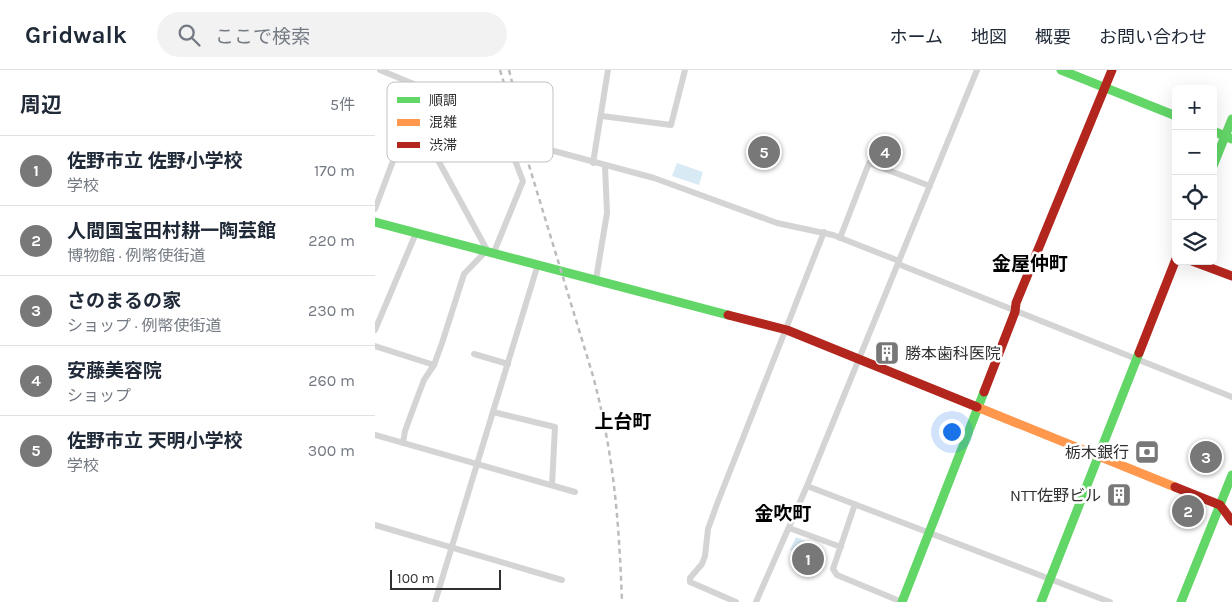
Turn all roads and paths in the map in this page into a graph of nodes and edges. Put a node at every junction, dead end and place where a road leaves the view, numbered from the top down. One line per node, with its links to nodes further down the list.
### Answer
1 (380, 70): 7 (street)
2 (609, 70): 10 (street)
3 (685, 70): 10 (street)
4 (977, 70): 21 (street)
5 (1061, 70): 8 (street)
6 (1112, 70): 8 (street)
7 (411, 82)
8 (1105, 88): 9 (street); 36 (street)
9 (1172, 114)
10 (602, 116): 19 (street)
11 (1232, 118): 13 (street)
12 (1217, 132): 13 (street)
13 (1229, 137): 15 (street)
14 (553, 151): 19 (street)
15 (1217, 159)
16 (393, 162): 23 (street)
17 (439, 162): 29 (street)
18 (516, 162): 29 (street)
19 (593, 163): 20 (street)
20 (605, 166): 26 (street); 35 (street)
21 (930, 186): 28 (street); 30 (street)
22 (375, 187): 23 (street)
23 (383, 189): 24 (street)
24 (375, 209)
25 (375, 222): 27 (street)
26 (824, 232): 28 (street); 38 (street)
27 (416, 233): 29 (street); 37 (street)
28 (840, 238): 30 (street)
29 (490, 251): 31 (street); 44 (street)
30 (899, 263): 36 (street); 41 (street)
31 (538, 264): 35 (street); 43 (street)
32 (1174, 265): 42 (street)
33 (1203, 265): 34 (street)
34 (1232, 276)
35 (596, 279): 38 (street)
36 (1015, 312): 42 (street); 46 (street)
37 (375, 330)
38 (787, 330): 41 (street); 67 (street)
39 (375, 346): 44 (street)
40 (474, 354): 43 (street)
41 (859, 359): 46 (street); 54 (street)
42 (1136, 359): 45 (street); 50 (street)
43 (508, 364): 47 (street)
44 (434, 365): 49 (street)
45 (1232, 397)
46 (977, 407): 50 (street); 61 (street)
47 (493, 412): 51 (street); 53 (street)
48 (375, 435): 49 (street)
49 (403, 443): 51 (street)
50 (1098, 456): 57 (street); 64 (street)
51 (476, 464): 53 (street); 63 (street)
52 (1232, 475): 57 (street)
53 (552, 485): 55 (street)
54 (807, 486): 56 (street); 60 (street)
55 (575, 492)
56 (855, 504): 61 (street); 62 (street)
57 (1220, 505): 58 (street); 72 (street)
58 (1232, 521)
59 (375, 525): 63 (street)
60 (789, 528): 62 (street); 68 (street)
61 (929, 532): 64 (street); 69 (street)
62 (841, 547): 69 (street)
63 (451, 549): 65 (street); 66 (street)
64 (1050, 579): 70 (street); 71 (street)
65 (562, 580)
66 (435, 602)
67 (736, 602)
68 (756, 602)
69 (902, 602)
70 (1041, 602)
71 (1110, 602)
72 (1181, 602)

